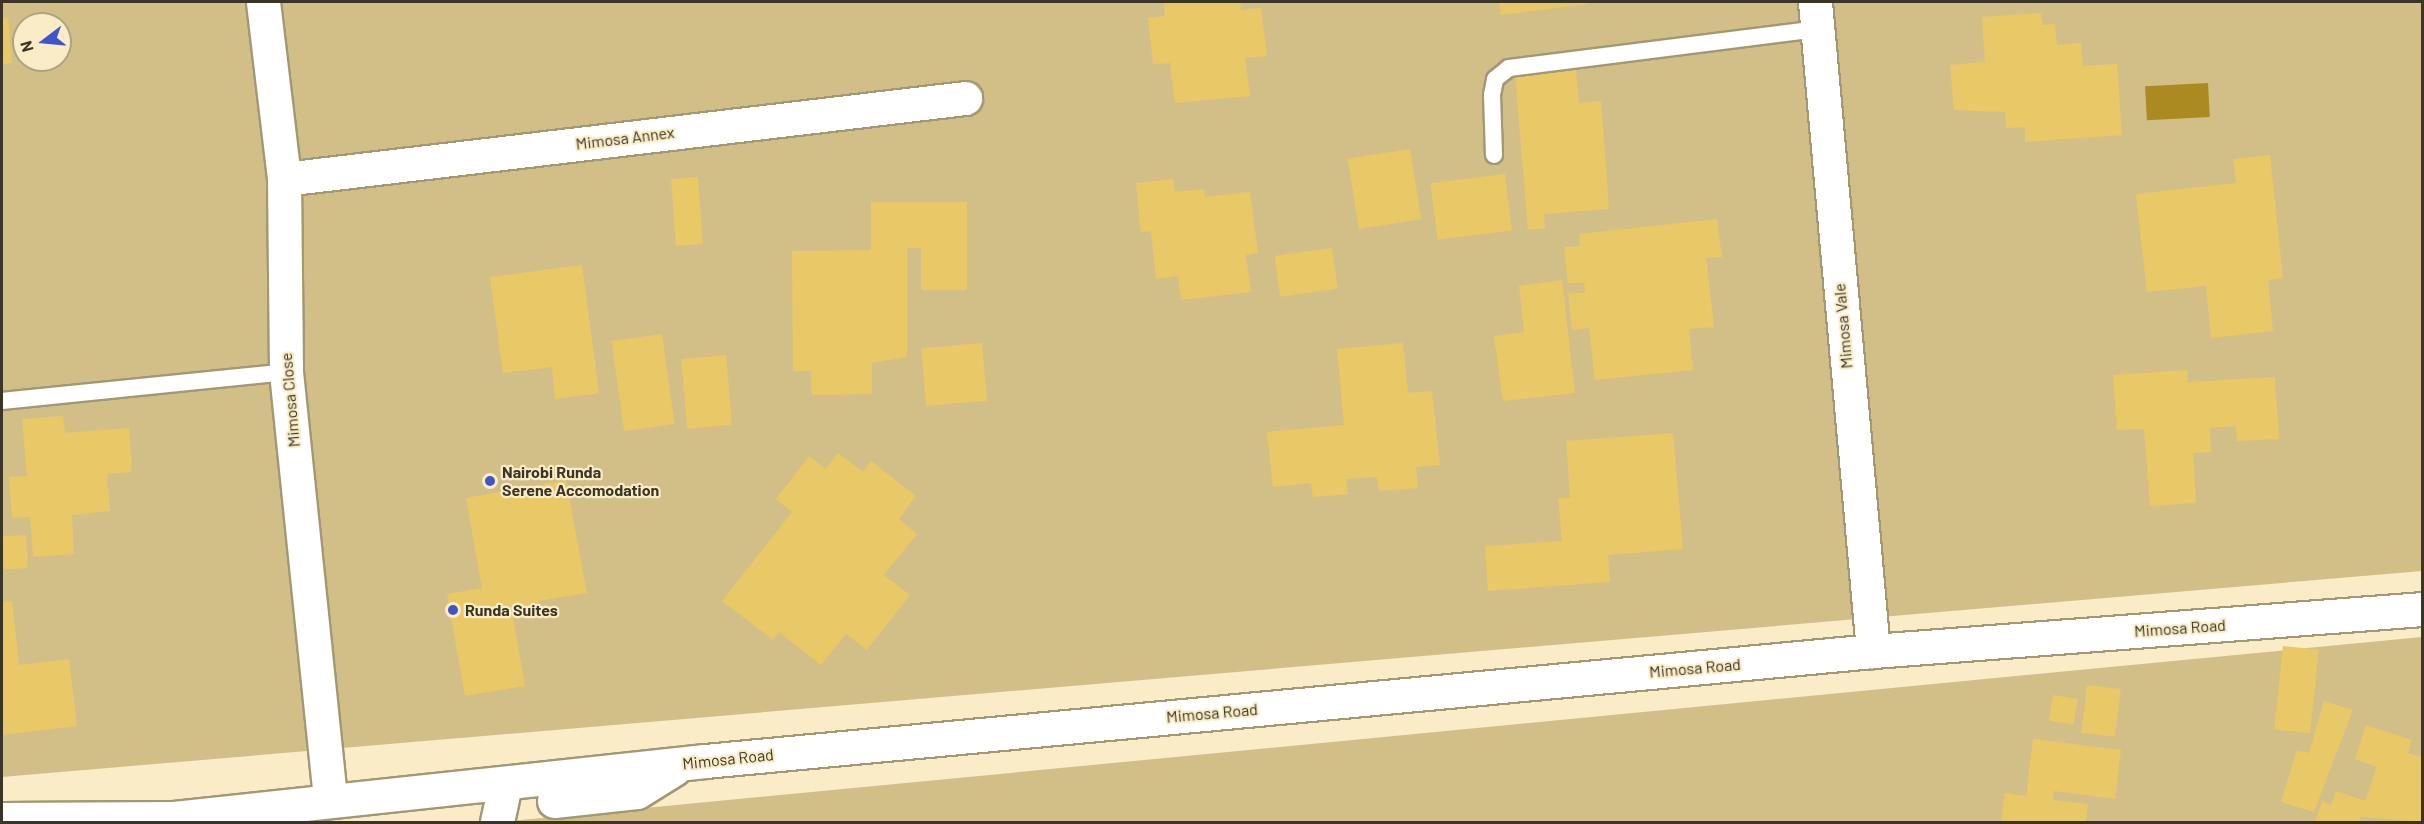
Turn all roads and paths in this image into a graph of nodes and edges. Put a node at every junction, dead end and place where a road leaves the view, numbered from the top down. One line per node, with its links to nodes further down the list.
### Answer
1 (263, 2): 5 (street, Mimosa Close)
2 (1816, 15): 4 (lane); 9 (street, Mimosa Vale)
3 (965, 98): 5 (street, Mimosa Annex)
4 (1494, 155)
5 (284, 178): 6 (street, Mimosa Close)
6 (286, 372): 7 (lane); 11 (street, Mimosa Close)
7 (2, 401)
8 (2422, 609): 9 (street, Mimosa Road)
9 (1873, 651): 12 (street, Mimosa Road)
10 (505, 785): 11 (street, Mimosa Road); 12 (street, Mimosa Road); 14 (street)
11 (330, 798): 13 (street, Mimosa Road)
12 (553, 800)
13 (2, 819)
14 (497, 822)

